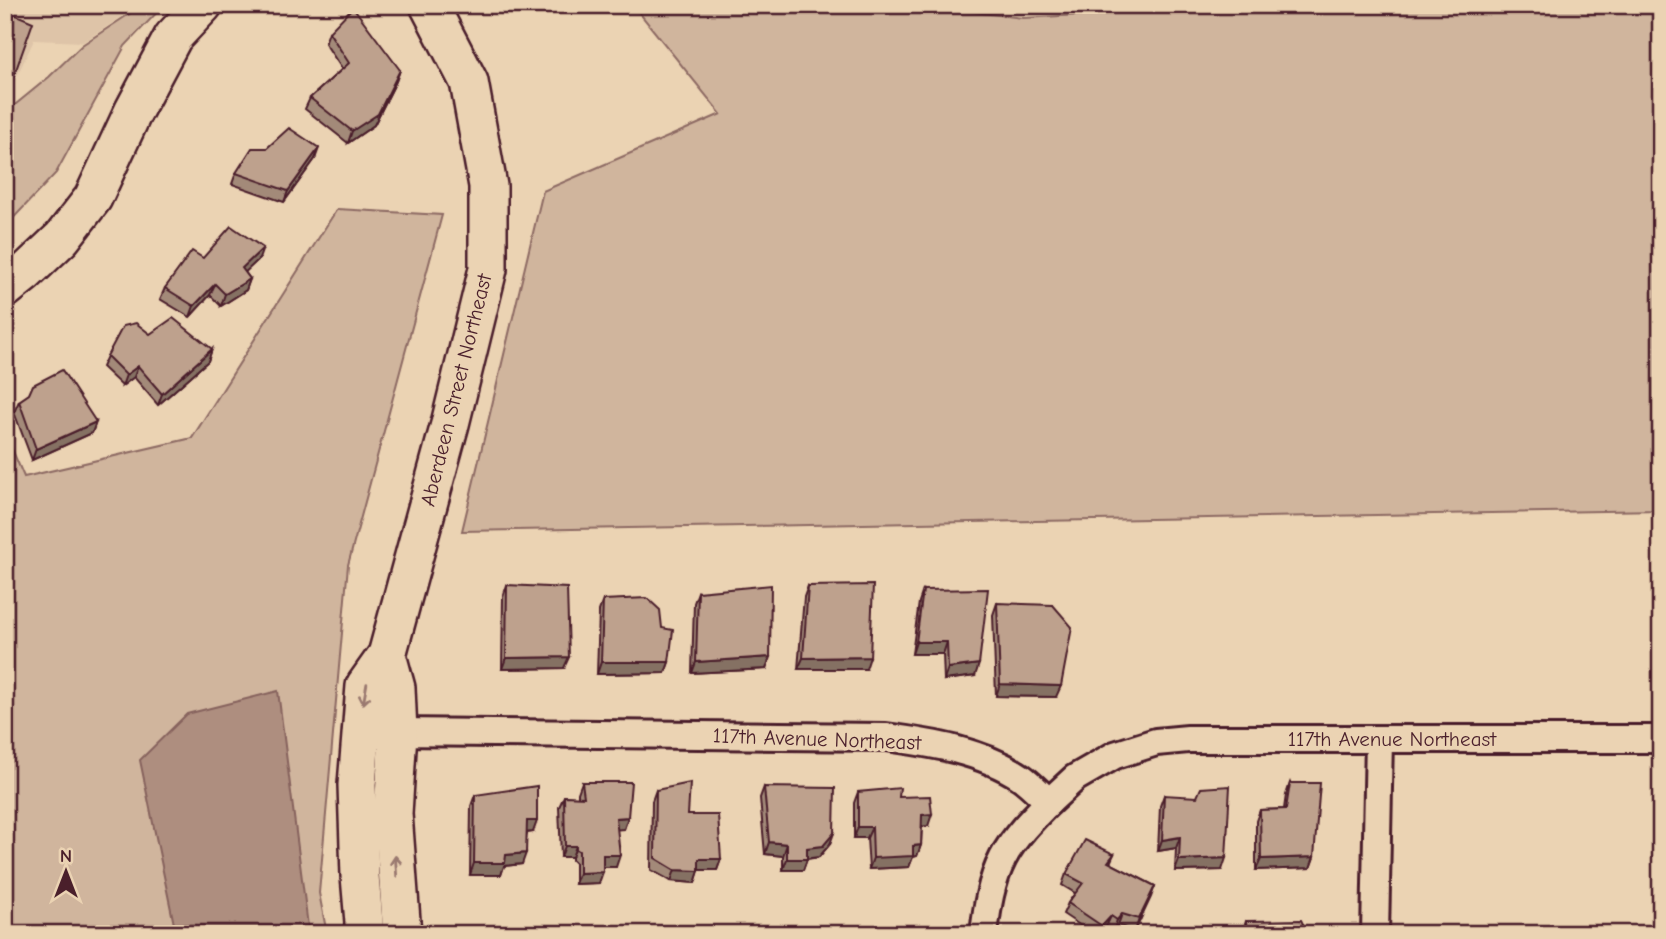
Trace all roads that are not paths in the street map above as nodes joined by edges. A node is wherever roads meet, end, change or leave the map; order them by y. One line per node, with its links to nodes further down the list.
1 (203, 5): 3 (street)
2 (429, 5): 4 (street, Aberdeen Street Northeast)
3 (5, 289)
4 (387, 655): 5 (street); 8 (street, Aberdeen Street Northeast, one-way to 8)
5 (398, 733): 8 (street, 117th Avenue Northeast); 9 (street, 117th Avenue Northeast); 11 (street, one-way to 5)
6 (1379, 738): 7 (street, 117th Avenue Northeast); 9 (street, 117th Avenue Northeast); 13 (street)
7 (1661, 738)
8 (361, 740): 10 (street, Aberdeen Street Northeast)
9 (1049, 802): 12 (street)
10 (365, 934)
11 (402, 934)
12 (984, 934)
13 (1375, 934)

